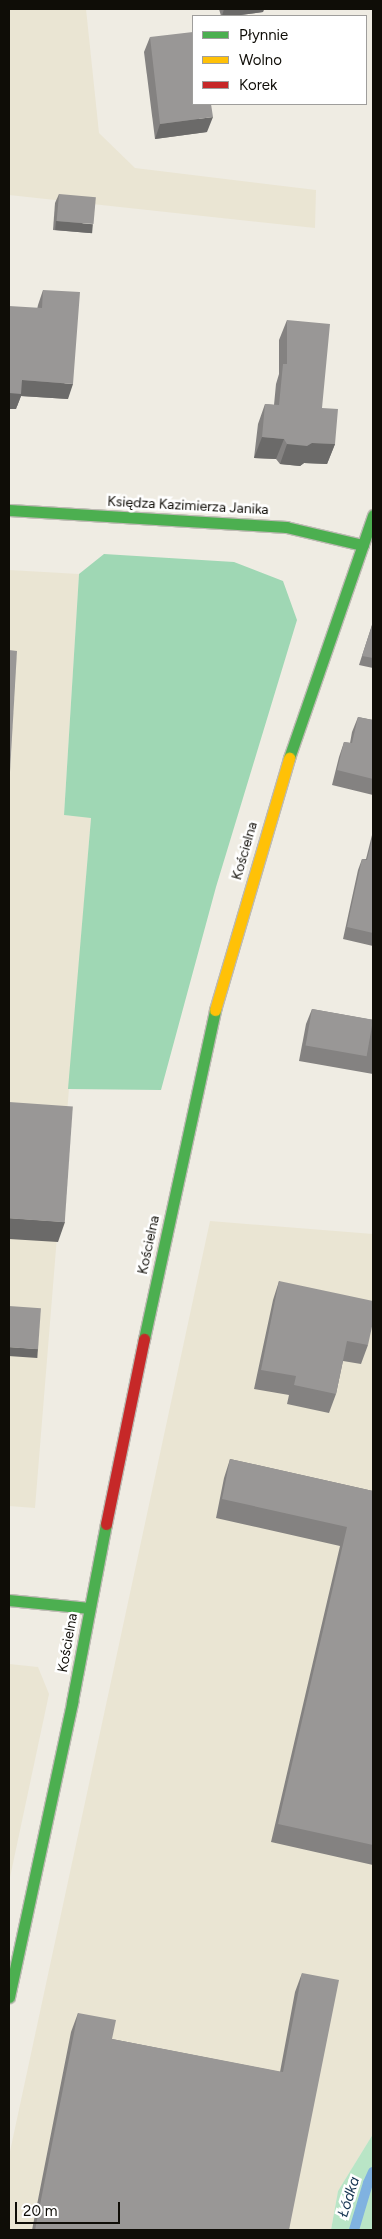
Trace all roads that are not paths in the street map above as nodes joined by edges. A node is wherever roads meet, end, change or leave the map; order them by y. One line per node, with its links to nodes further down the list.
1 (9, 510): 3 (street, Księdza Kazimierza Janika)
2 (373, 514): 3 (street, Kościelna)
3 (363, 545): 5 (street, Kościelna)
4 (9, 1600): 5 (street)
5 (89, 1608): 6 (street, Kościelna)
6 (9, 1997)

